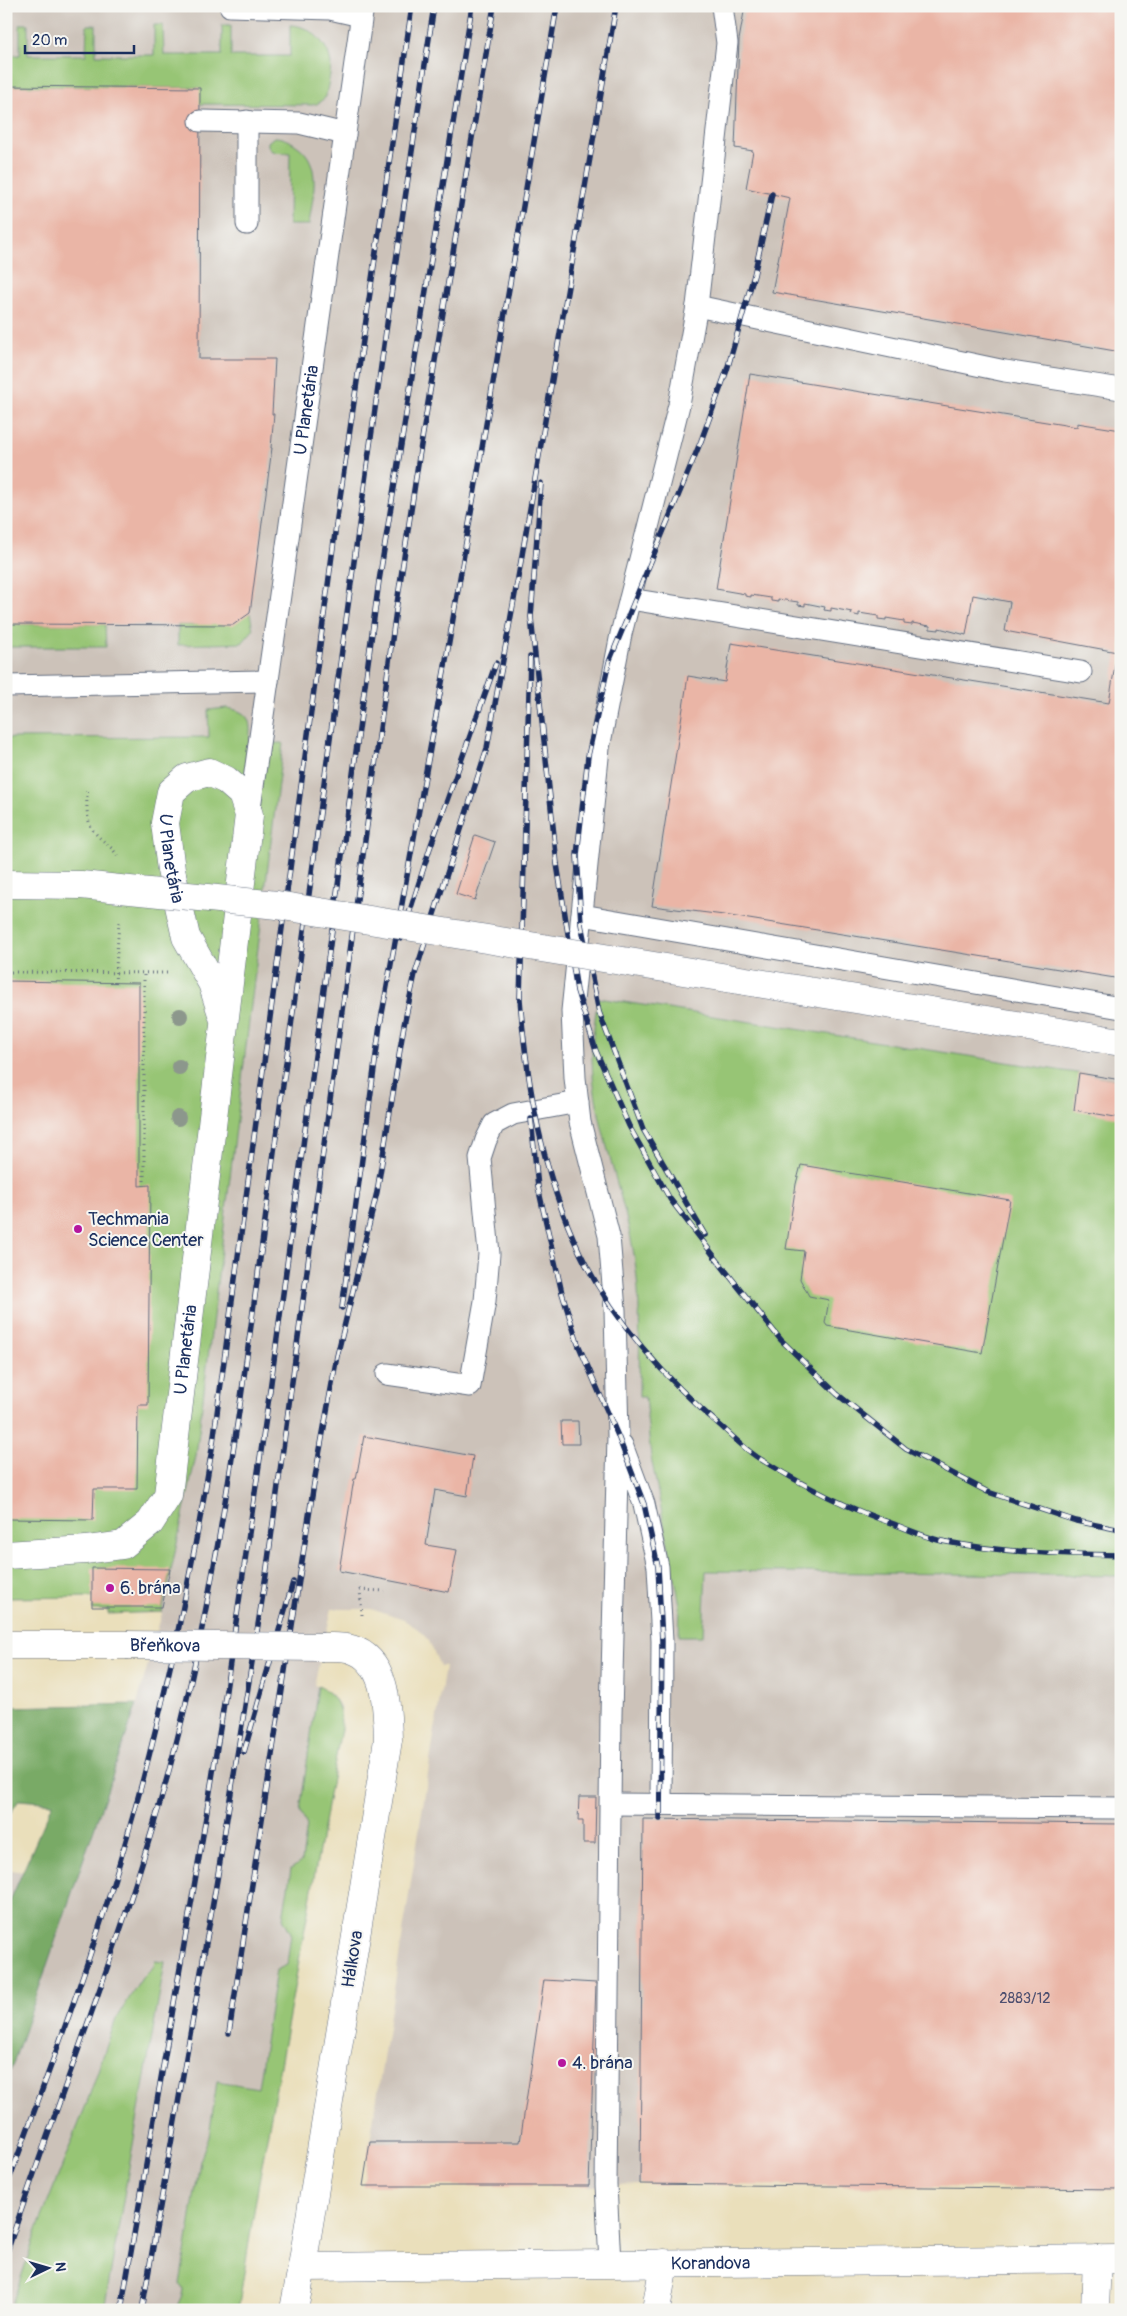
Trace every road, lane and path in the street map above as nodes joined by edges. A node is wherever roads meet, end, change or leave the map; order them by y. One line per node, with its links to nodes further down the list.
1 (230, 6): 3 (lane)
2 (722, 6): 8 (lane)
3 (362, 11): 6 (lane, U Planetária)
4 (200, 121): 5 (lane)
5 (247, 121): 6 (lane); 7 (lane)
6 (345, 134): 12 (lane, U Planetária)
7 (247, 224)
8 (697, 306): 9 (lane); 10 (lane)
9 (1121, 390)
10 (630, 599): 11 (lane); 16 (lane)
11 (1081, 672)
12 (268, 681): 13 (lane); 14 (lane, U Planetária)
13 (6, 686)
14 (249, 815): 19 (street, U Planetária); 21 (street, U Planetária)
15 (6, 884): 22 (street, bridge)
16 (582, 915): 20 (lane); 23 (lane)
17 (6, 972): 18 (path)
18 (144, 973): 19 (path); 24 (path)
19 (206, 973): 21 (street, U Planetária)
20 (1121, 1008)
21 (224, 1020): 27 (street, U Planetária)
22 (1121, 1042)
23 (578, 1102): 25 (lane); 26 (lane)
24 (144, 1186)
25 (386, 1374)
26 (618, 1436): 32 (lane); 33 (lane)
27 (6, 1555)
28 (385, 1591): 29 (path)
29 (362, 1615)
30 (6, 1645): 31 (street, Břeňkova, bridge)
31 (324, 1647): 38 (street, Hálkova)
32 (611, 1804): 33 (lane); 36 (lane)
33 (661, 1804): 34 (lane)
34 (1121, 1808)
35 (1109, 2259): 37 (street, Korandova); 41 (street)
36 (610, 2263): 37 (street, Korandova); 38 (street, Korandova)
37 (664, 2263): 40 (street)
38 (302, 2266): 39 (street, Hálkova)
39 (294, 2310)
40 (656, 2310)
41 (1095, 2310)

